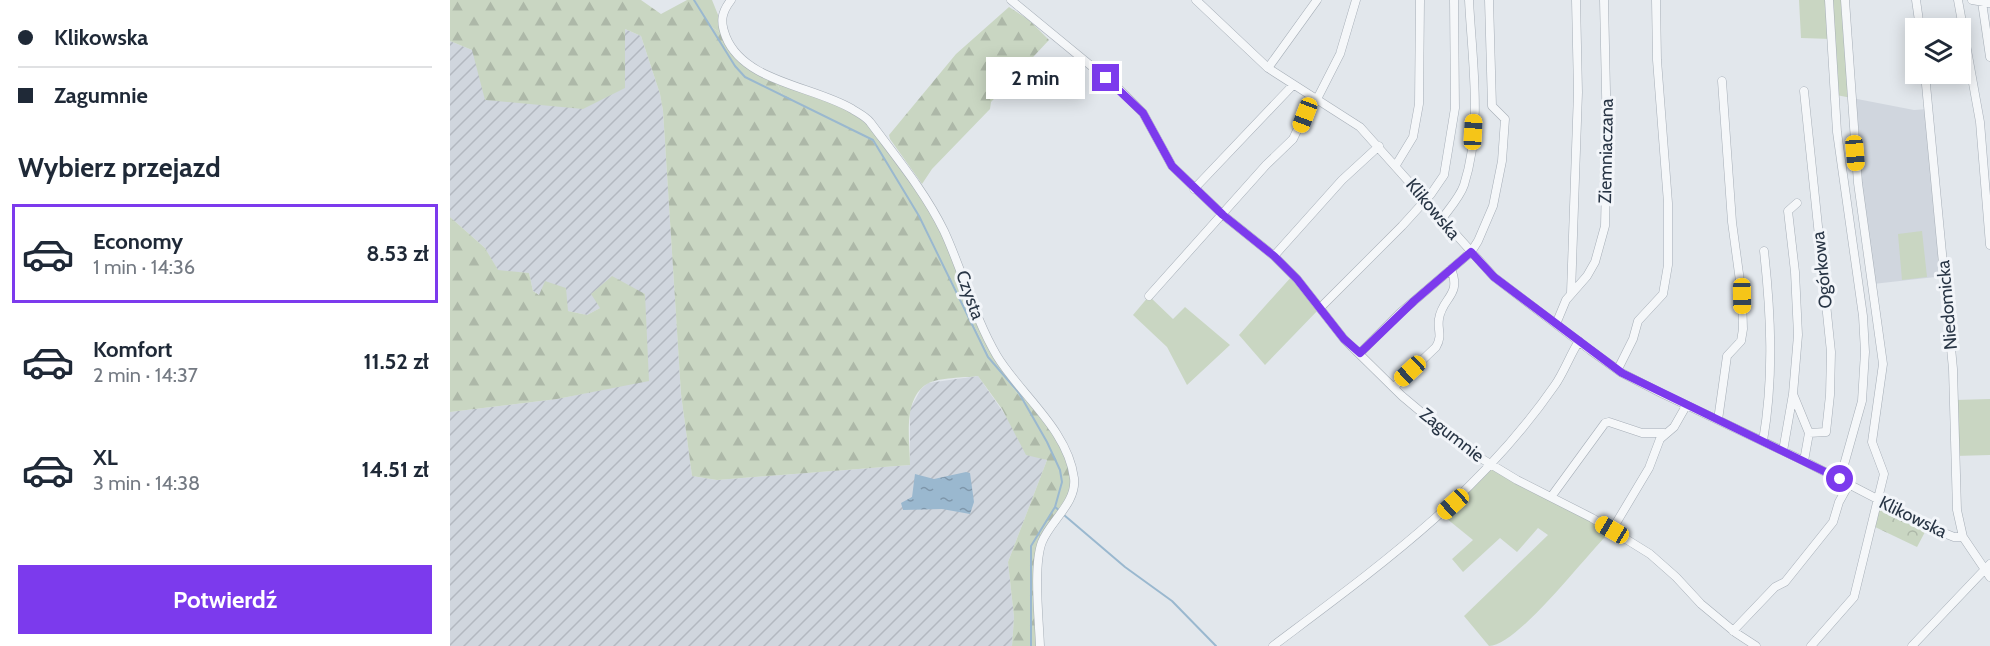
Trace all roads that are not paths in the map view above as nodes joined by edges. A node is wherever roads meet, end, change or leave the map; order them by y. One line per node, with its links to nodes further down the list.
1 (732, 0): 65 (street, Czysta)
2 (1011, 0): 29 (street, Zagumnie)
3 (1196, 0): 21 (street, Klikowska)
4 (1317, 0): 21 (street)
5 (1356, 0): 26 (street)
6 (1420, 0): 28 (street)
7 (1454, 0): 30 (street)
8 (1469, 0): 33 (street)
9 (1489, 0): 36 (street)
10 (1576, 0): 39 (street, Ziemniaczana)
11 (1604, 0): 39 (street, Ziemniaczana)
12 (1656, 0): 45 (street)
13 (1829, 0): 56 (street)
14 (1845, 0): 59 (street)
15 (1916, 0): 19 (street)
16 (1958, 0): 34 (street)
17 (1972, 0): 18 (street)
18 (1986, 2): 20 (street)
19 (1919, 18)
20 (1990, 57)
21 (1268, 68): 24 (street, Klikowska)
22 (1722, 81): 49 (street)
23 (1926, 84): 61 (street, Niedomicka)
24 (1293, 85): 26 (street, Klikowska); 29 (street)
25 (1804, 91): 51 (street, Ogórkowa)
26 (1314, 100): 27 (street, Klikowska); 32 (street)
27 (1379, 146): 28 (street, Klikowska); 37 (street)
28 (1396, 165): 30 (street, Klikowska)
29 (1194, 189): 32 (street, Zagumnie)
30 (1425, 199): 33 (street, Klikowska); 41 (street)
31 (1797, 203): 47 (street)
32 (1223, 215): 37 (street, Zagumnie); 40 (street)
33 (1441, 219): 36 (street, Klikowska)
34 (1990, 245)
35 (1764, 251): 52 (street)
36 (1471, 252): 38 (street); 42 (street, Klikowska)
37 (1274, 256): 41 (street, Zagumnie)
38 (1451, 269): 44 (street); 46 (street)
39 (1571, 293): 42 (street, Ziemniaczana)
40 (1149, 296)
41 (1320, 308): 44 (street, Zagumnie)
42 (1556, 324): 43 (street, Klikowska)
43 (1578, 341): 45 (street, Klikowska); 55 (street)
44 (1360, 353): 46 (street, Zagumnie)
45 (1618, 369): 48 (street, Klikowska)
46 (1394, 387): 55 (street, Zagumnie)
47 (1793, 394): 51 (street); 53 (street)
48 (1686, 406): 49 (street, Klikowska); 50 (street)
49 (1718, 420): 52 (street, Klikowska)
50 (1664, 433): 58 (street); 60 (street)
51 (1809, 433): 54 (street)
52 (1763, 441): 53 (street, Klikowska)
53 (1783, 451): 54 (street, Klikowska)
54 (1804, 461): 56 (street, Klikowska)
55 (1491, 465): 58 (street, Zagumnie); 66 (street)
56 (1840, 479): 57 (street, Klikowska)
57 (1849, 484): 59 (street, Klikowska); 64 (street)
58 (1551, 497): 60 (street, Zagumnie)
59 (1878, 500): 61 (street, Klikowska); 68 (street)
60 (1612, 530): 64 (street, Zagumnie)
61 (1964, 537): 62 (street, Klikowska)
62 (1987, 567): 63 (street, Klikowska); 69 (street)
63 (1990, 577)
64 (1733, 631): 67 (street, Zagumnie)
65 (1040, 646)
66 (1273, 646)
67 (1756, 646)
68 (1811, 646)
69 (1912, 646)

